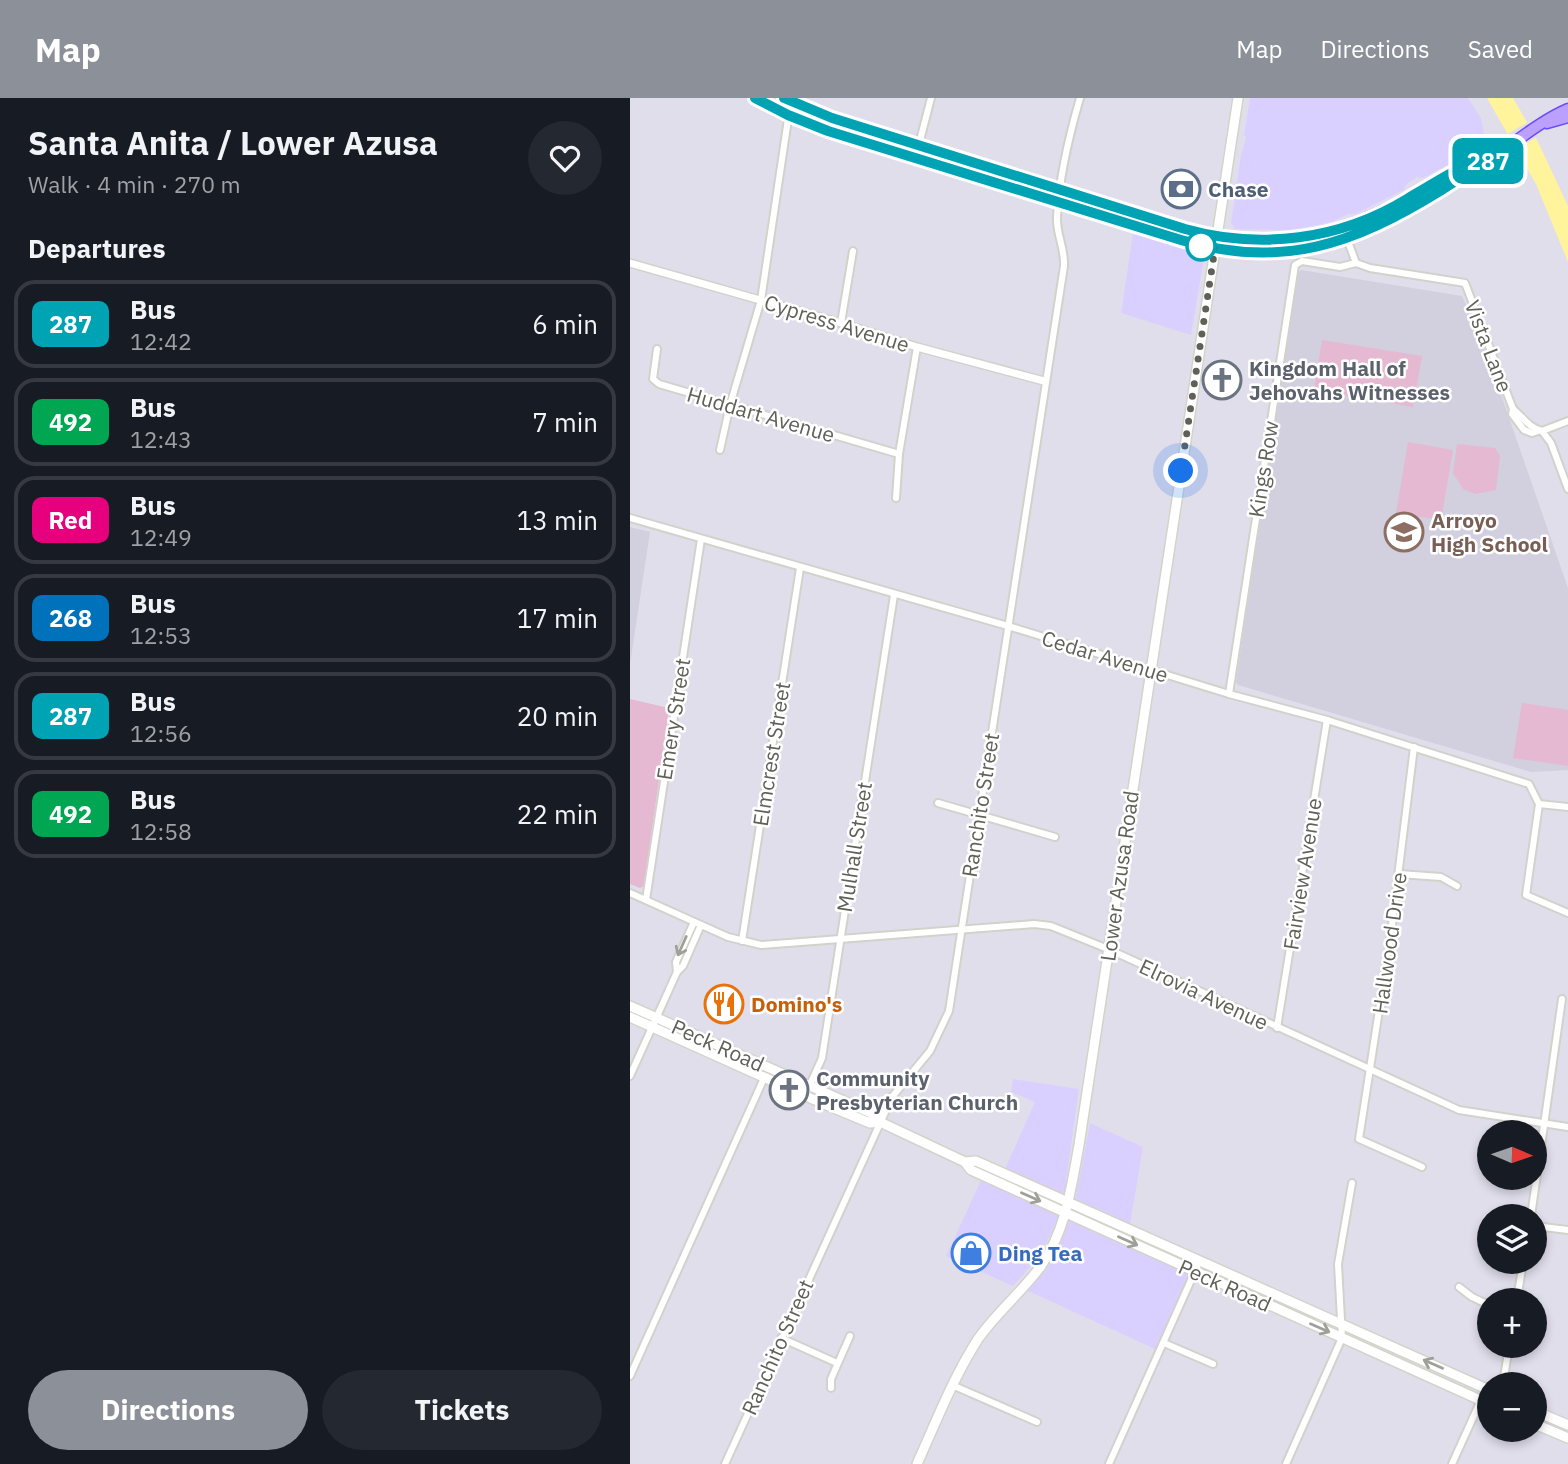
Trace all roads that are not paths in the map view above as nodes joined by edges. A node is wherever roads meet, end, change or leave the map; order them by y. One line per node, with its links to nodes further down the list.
1 (755, 98): 7 (main road)
2 (931, 98): 11 (street)
3 (1080, 98): 13 (street, Ranchito Street)
4 (1238, 98): 17 (main road, Lower Azusa Road)
5 (789, 99): 7 (street); 11 (main road)
6 (1568, 109): 9 (main road)
7 (788, 115): 11 (main road); 22 (street)
8 (1566, 121): 9 (main road)
9 (1543, 124): 10 (main road)
10 (1502, 149): 12 (main road); 14 (main road)
11 (917, 151): 13 (main road)
12 (1417, 193): 14 (main road); 15 (main road)
13 (1060, 195): 17 (main road); 26 (street, Ranchito Street)
14 (1396, 217): 16 (main road)
15 (1343, 228): 16 (street); 17 (main road)
16 (1346, 239): 17 (main road); 20 (street)
17 (1216, 242): 40 (main road, Lower Azusa Road)
18 (852, 251): 23 (street)
19 (630, 263): 22 (street, Cypress Avenue)
20 (1356, 263): 21 (street, Kings Row); 41 (street, Kings Row)
21 (1465, 283): 29 (street, Vista Lane)
22 (761, 300): 23 (street, Cypress Avenue); 27 (street)
23 (841, 323): 24 (street, Cypress Avenue)
24 (916, 347): 26 (street, Cypress Avenue); 31 (street)
25 (657, 348): 27 (street, Huddart Avenue)
26 (1044, 381): 39 (street, Ranchito Street)
27 (730, 405): 30 (street); 31 (street, Huddart Avenue)
28 (1568, 421): 29 (street)
29 (1540, 431): 32 (street, Vista Lane)
30 (720, 450)
31 (899, 454): 34 (street)
32 (1566, 479): 33 (street, Vista Lane)
33 (1568, 489)
34 (896, 498)
35 (630, 518): 36 (street, Cedar Avenue)
36 (701, 539): 37 (street, Cedar Avenue); 52 (street, Emery Street)
37 (800, 568): 38 (street, Cedar Avenue); 57 (street, Elmcrest Street)
38 (894, 595): 39 (street, Cedar Avenue); 56 (street, Mulhall Street)
39 (1008, 626): 40 (street, Cedar Avenue); 47 (street, Ranchito Street)
40 (1150, 670): 41 (street, Cedar Avenue); 58 (main road, Lower Azusa Road)
41 (1229, 694): 42 (street, Cedar Avenue)
42 (1327, 720): 43 (street, Cedar Avenue); 63 (street, Fairview Avenue)
43 (1414, 747): 45 (street, Cedar Avenue); 49 (street, Hallwood Drive)
44 (938, 803): 47 (street)
45 (1539, 804): 46 (street); 53 (street)
46 (1568, 807)
47 (978, 815): 48 (street); 55 (street, Ranchito Street)
48 (1055, 837)
49 (1399, 874): 50 (street); 64 (street, Hallwood Drive)
50 (1457, 886)
51 (630, 893): 52 (street, Elrovia Avenue)
52 (646, 900): 54 (street, Elrovia Avenue)
53 (1568, 913)
54 (697, 924): 57 (street, Elrovia Avenue); 62 (street)
55 (962, 928): 56 (street, Elrovia Avenue); 58 (street, Elrovia Avenue); 70 (street, Ranchito Street)
56 (839, 937): 57 (street, Elrovia Avenue); 67 (street, Mulhall Street)
57 (742, 941)
58 (1108, 948): 63 (street, Elrovia Avenue); 76 (main road, Lower Azusa Road)
59 (1562, 999): 69 (street)
60 (630, 1006): 62 (main road, Peck Road)
61 (630, 1017): 62 (main road, Peck Road)
62 (654, 1022): 65 (main road, Peck Road); 66 (street)
63 (1277, 1028): 64 (street, Elrovia Avenue)
64 (1371, 1069): 68 (street, Elrovia Avenue); 74 (street, Hallwood Drive)
65 (767, 1073): 67 (main road, Peck Road); 91 (street)
66 (630, 1076)
67 (807, 1091): 70 (main road, Peck Road)
68 (1519, 1120)
69 (1544, 1120)
70 (880, 1122): 73 (main road, Peck Road); 86 (street, Ranchito Street)
71 (1547, 1124): 72 (street, Elrovia Avenue)
72 (1568, 1127)
73 (965, 1162): 76 (main road, Peck Road); 77 (main road, Peck Road, one-way to 77)
74 (1422, 1167)
75 (1352, 1183): 84 (street)
76 (1069, 1201): 77 (main road, Lower Azusa Road); 80 (main road, Peck Road)
77 (1067, 1213): 81 (main road, Peck Road, one-way to 81); 92 (main road, Lower Azusa Road)
78 (1547, 1227): 79 (street)
79 (1568, 1230)
80 (1200, 1261): 81 (street); 84 (main road, Peck Road)
81 (1195, 1272): 87 (main road, Peck Road, one-way to 87); 88 (street)
82 (1459, 1287): 83 (street)
83 (1477, 1299)
84 (1341, 1324): 87 (street); 93 (main road, Peck Road, one-way to 84)
85 (850, 1336): 89 (street)
86 (782, 1338): 89 (street); 102 (street, Ranchito Street)
87 (1342, 1338): 95 (main road, Peck Road); 105 (street)
88 (1164, 1343): 90 (street); 104 (street)
89 (837, 1363): 94 (street)
90 (1213, 1364)
91 (630, 1376)
92 (953, 1385): 98 (street); 103 (main road, Lower Azusa Road)
93 (1477, 1385)
94 (831, 1388)
95 (1477, 1398)
96 (1547, 1416): 99 (main road)
97 (1477, 1417): 106 (street)
98 (1037, 1422)
99 (1568, 1425)
100 (1547, 1429): 101 (main road)
101 (1568, 1438)
102 (724, 1464)
103 (917, 1464)
104 (1109, 1464)
105 (1286, 1464)
106 (1452, 1464)

